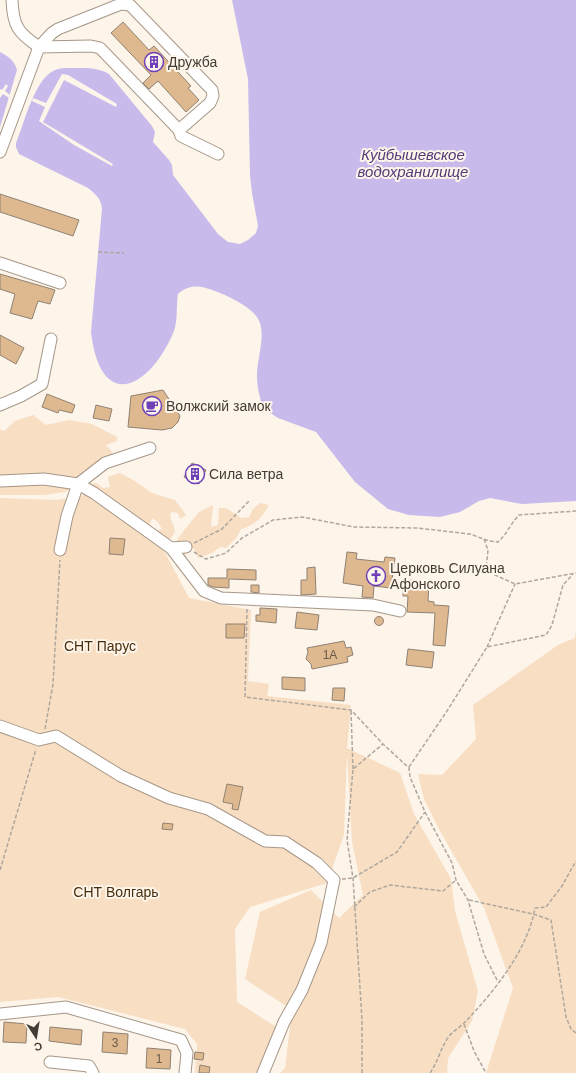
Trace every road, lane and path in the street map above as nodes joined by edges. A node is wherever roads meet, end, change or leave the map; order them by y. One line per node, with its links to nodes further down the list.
1 (12, 0): 2 (street)
2 (40, 47): 3 (street); 3 (street); 4 (street)
3 (179, 130): 5 (street)
4 (0, 152)
5 (218, 154)
6 (98, 252): 7 (path)
7 (124, 253)
8 (0, 263): 9 (street)
9 (60, 283)
10 (51, 339): 11 (street)
11 (0, 405)
12 (150, 448): 14 (street)
13 (0, 482): 14 (street)
14 (78, 484): 19 (street); 20 (street)
15 (249, 501): 18 (path)
16 (576, 511): 17 (path)
17 (484, 539): 18 (path); 22 (path)
18 (186, 547): 19 (street)
19 (171, 548): 23 (street)
20 (60, 550): 28 (path)
21 (575, 573): 22 (path); 25 (path)
22 (515, 584): 25 (path)
23 (247, 598): 24 (street); 26 (path)
24 (400, 611)
25 (487, 647): 30 (path)
26 (350, 710): 29 (path); 31 (path)
27 (0, 726): 28 (street)
28 (39, 740): 34 (path); 36 (street)
29 (382, 744): 30 (path); 31 (path)
30 (409, 768): 32 (path)
31 (353, 769): 35 (path)
32 (424, 812): 35 (path); 37 (path)
33 (576, 861): 40 (path)
34 (0, 870)
35 (352, 878): 36 (path); 39 (path)
36 (334, 880): 48 (street)
37 (456, 880): 38 (path); 39 (path)
38 (468, 900): 40 (path); 41 (path)
39 (354, 907): 49 (path)
40 (533, 914): 41 (path); 44 (path)
41 (498, 982): 43 (path)
42 (0, 1014): 47 (street)
43 (464, 1024): 50 (path); 51 (path)
44 (576, 1033)
45 (50, 1062): 46 (street)
46 (93, 1073)
47 (185, 1073)
48 (263, 1073)
49 (362, 1073)
50 (430, 1073)
51 (486, 1073)

